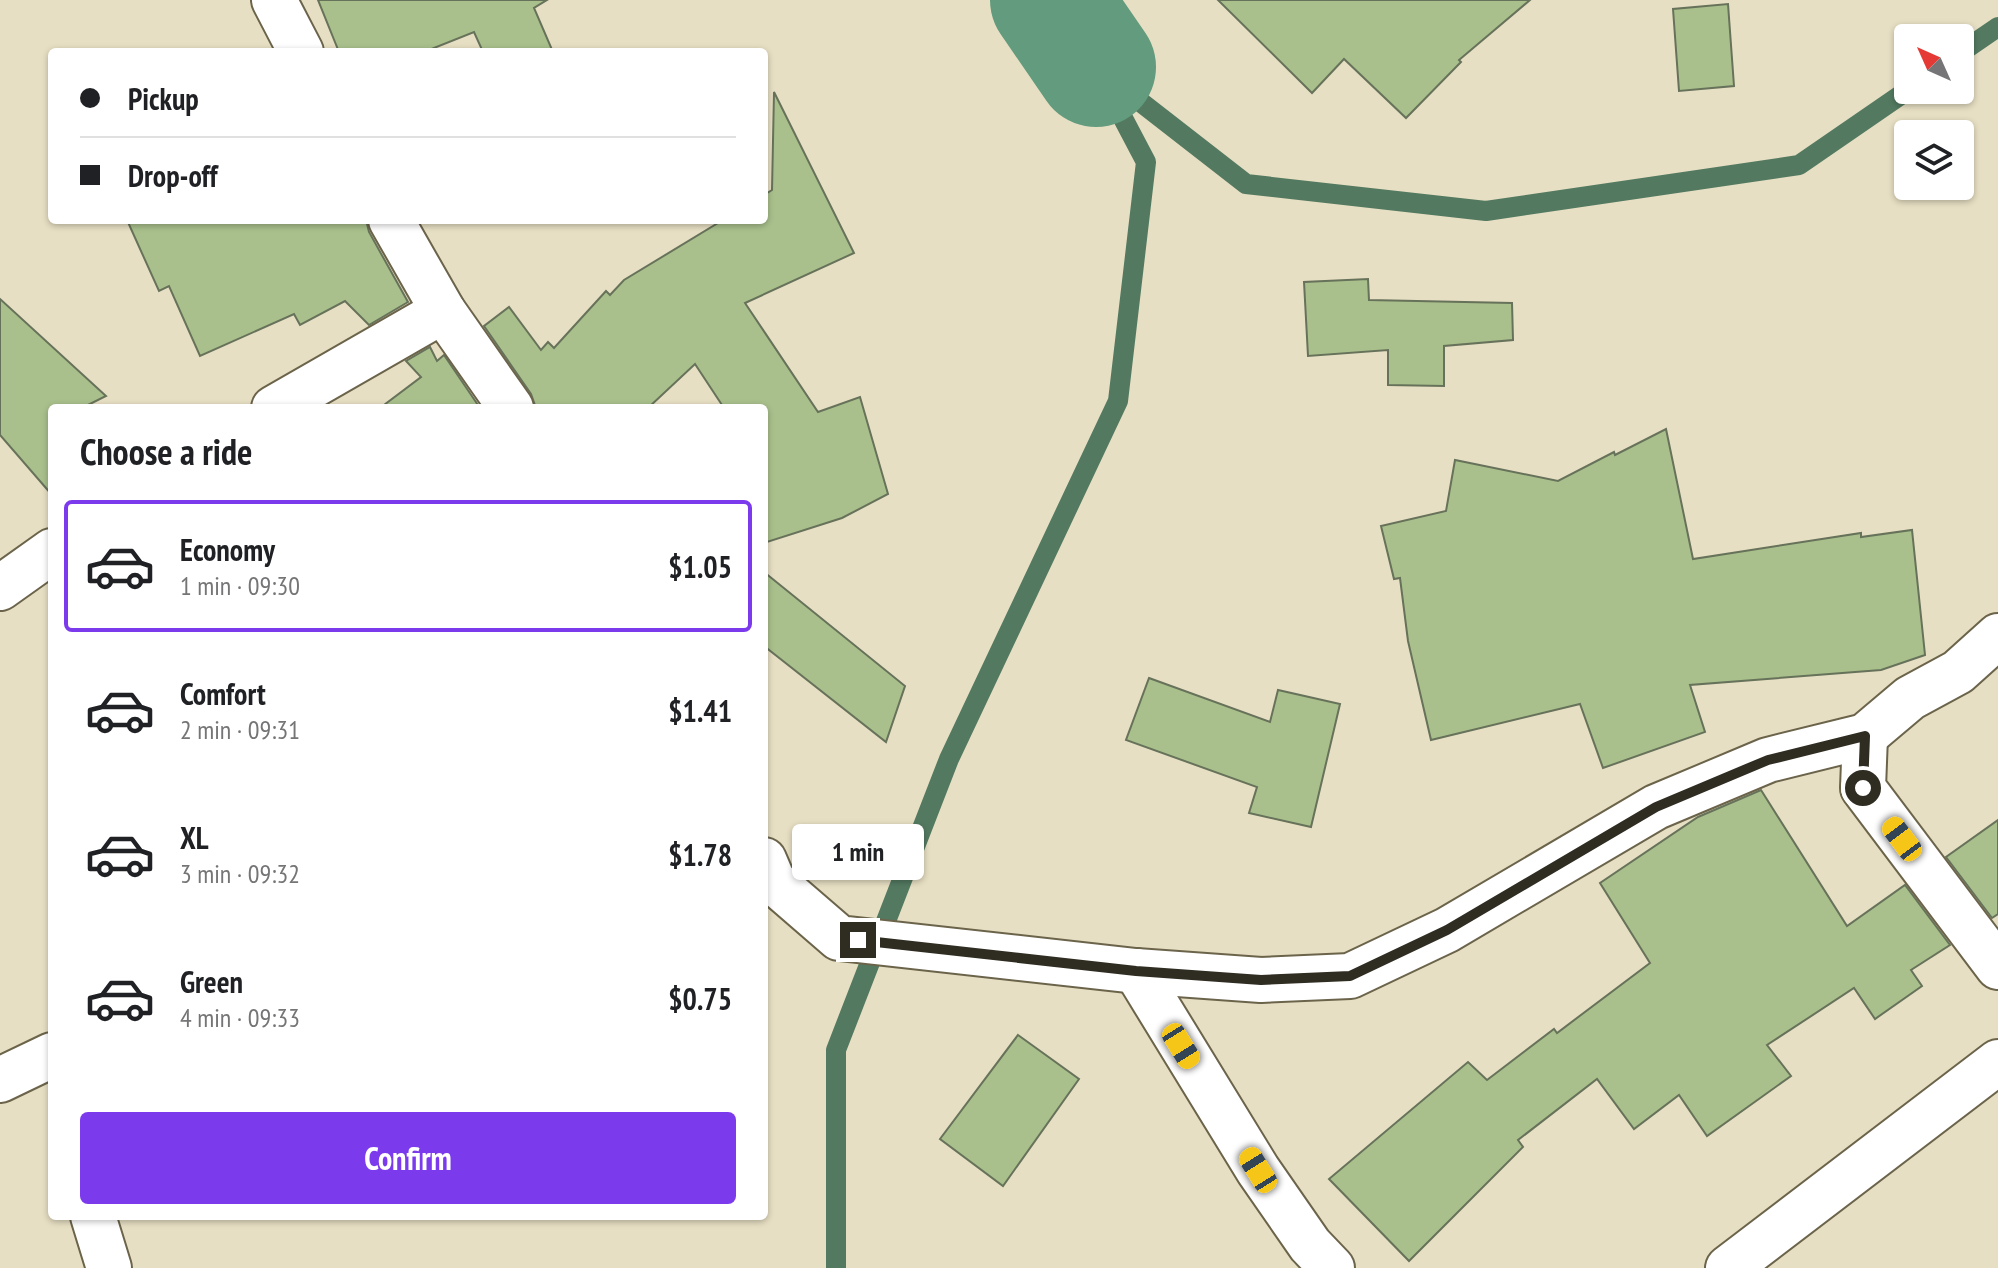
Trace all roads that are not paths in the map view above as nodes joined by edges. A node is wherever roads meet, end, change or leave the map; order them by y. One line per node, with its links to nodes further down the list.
1 (274, 0): 2 (street)
2 (299, 48)
3 (393, 224): 4 (street)
4 (443, 311): 5 (street); 6 (street)
5 (281, 404)
6 (508, 404)
7 (48, 554): 8 (street)
8 (0, 588)
9 (1998, 636): 10 (street)
10 (1865, 736): 12 (street); 13 (street)
11 (768, 876): 13 (street)
12 (1998, 967)
13 (1136, 971): 19 (street)
14 (1998, 1062): 20 (street)
15 (48, 1065): 16 (street)
16 (0, 1080)
17 (94, 1220): 18 (street)
18 (109, 1268)
19 (1332, 1268)
20 (1728, 1268)

